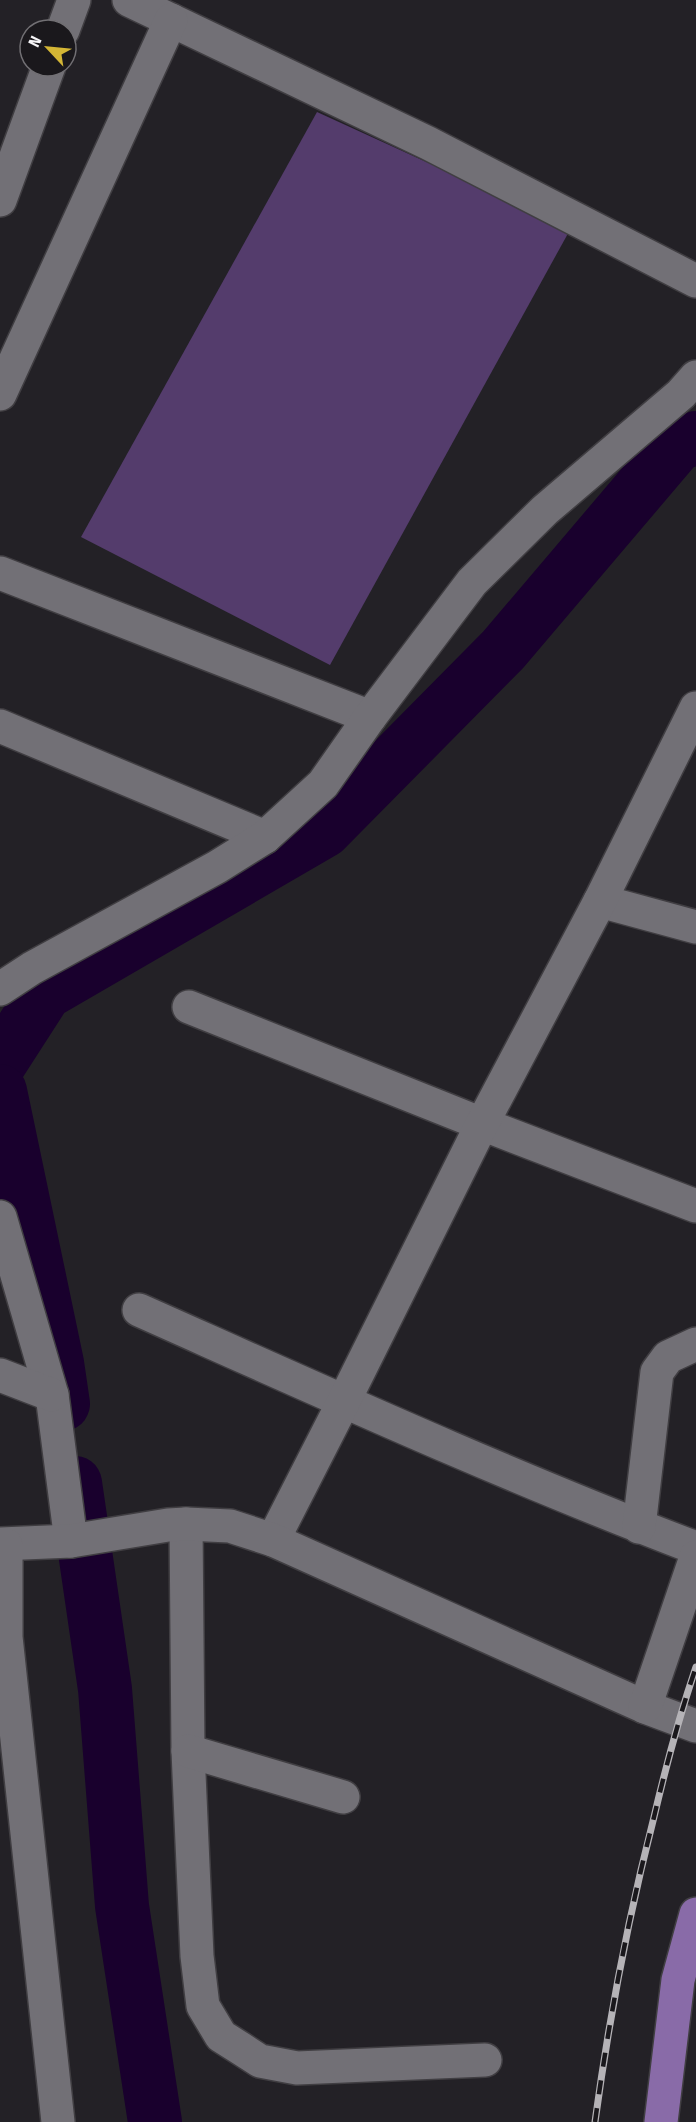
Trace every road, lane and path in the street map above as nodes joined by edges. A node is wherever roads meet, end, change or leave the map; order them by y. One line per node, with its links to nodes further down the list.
1 (74, 0): 3 (street)
2 (129, 0): 4 (street)
3 (67, 18)
4 (171, 20): 7 (street); 9 (street)
5 (45, 78): 6 (street)
6 (0, 200)
7 (696, 281)
8 (696, 377): 12 (street)
9 (0, 394)
10 (0, 573): 12 (street)
11 (696, 708): 15 (street)
12 (370, 717): 14 (street)
13 (0, 726): 14 (street)
14 (265, 837): 17 (street)
15 (600, 901): 16 (street); 19 (street)
16 (696, 927)
17 (0, 989)
18 (189, 1007): 19 (street)
19 (482, 1124): 20 (street); 26 (street)
20 (696, 1206)
21 (0, 1217): 25 (street)
22 (139, 1310): 26 (street)
23 (696, 1344): 28 (street)
24 (0, 1375): 25 (street)
25 (52, 1395): 30 (street)
26 (344, 1401): 28 (street); 29 (street)
27 (177, 1525): 29 (street); 30 (street); 36 (street)
28 (639, 1527): 32 (street)
29 (273, 1540): 34 (street)
30 (74, 1541): 31 (street)
31 (3, 1545): 40 (street)
32 (696, 1548)
33 (696, 1557): 34 (street)
34 (645, 1707): 35 (street)
35 (696, 1726)
36 (188, 1751): 37 (street); 39 (street)
37 (343, 1797)
38 (696, 1914): 41 (main road)
39 (485, 2060)
40 (58, 2122)
41 (661, 2122)

